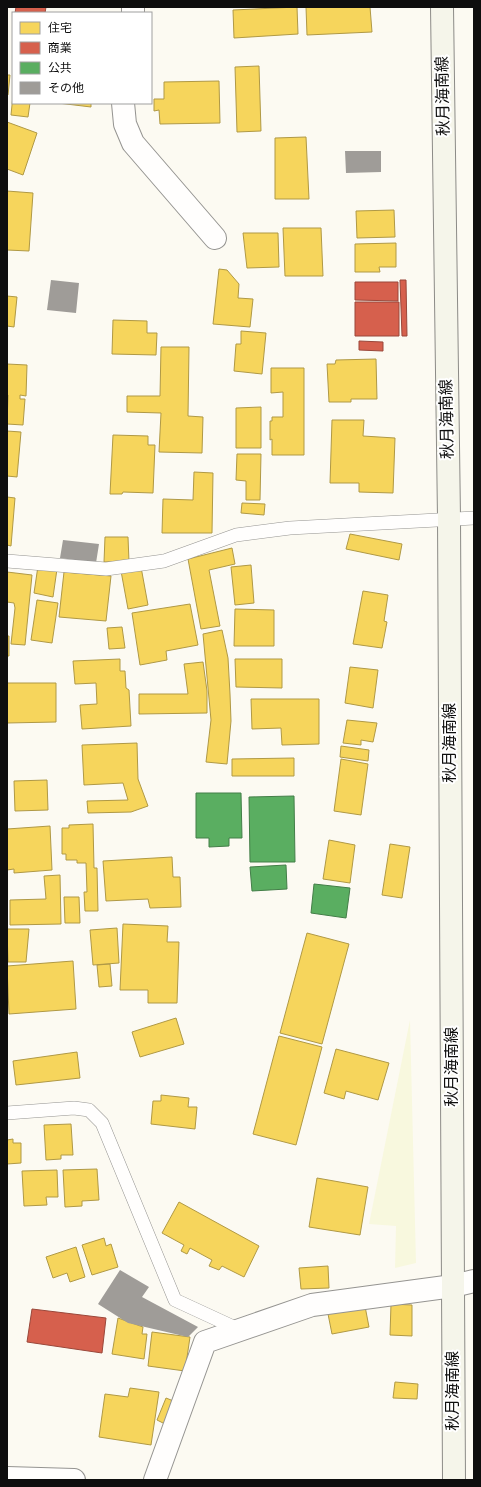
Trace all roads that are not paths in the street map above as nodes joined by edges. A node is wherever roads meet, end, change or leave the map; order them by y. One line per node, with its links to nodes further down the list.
1 (442, 7): 4 (main road, 秋月海南線)
2 (123, 104): 3 (street)
3 (215, 238)
4 (449, 518): 5 (lane); 6 (lane); 9 (main road, 秋月海南線)
5 (474, 518)
6 (7, 561)
7 (7, 1113): 10 (lane)
8 (474, 1281): 9 (street)
9 (453, 1286): 10 (street); 14 (main road, 秋月海南線)
10 (240, 1330): 13 (street)
11 (7, 1478): 12 (street)
12 (74, 1480)
13 (155, 1480)
14 (454, 1480)

